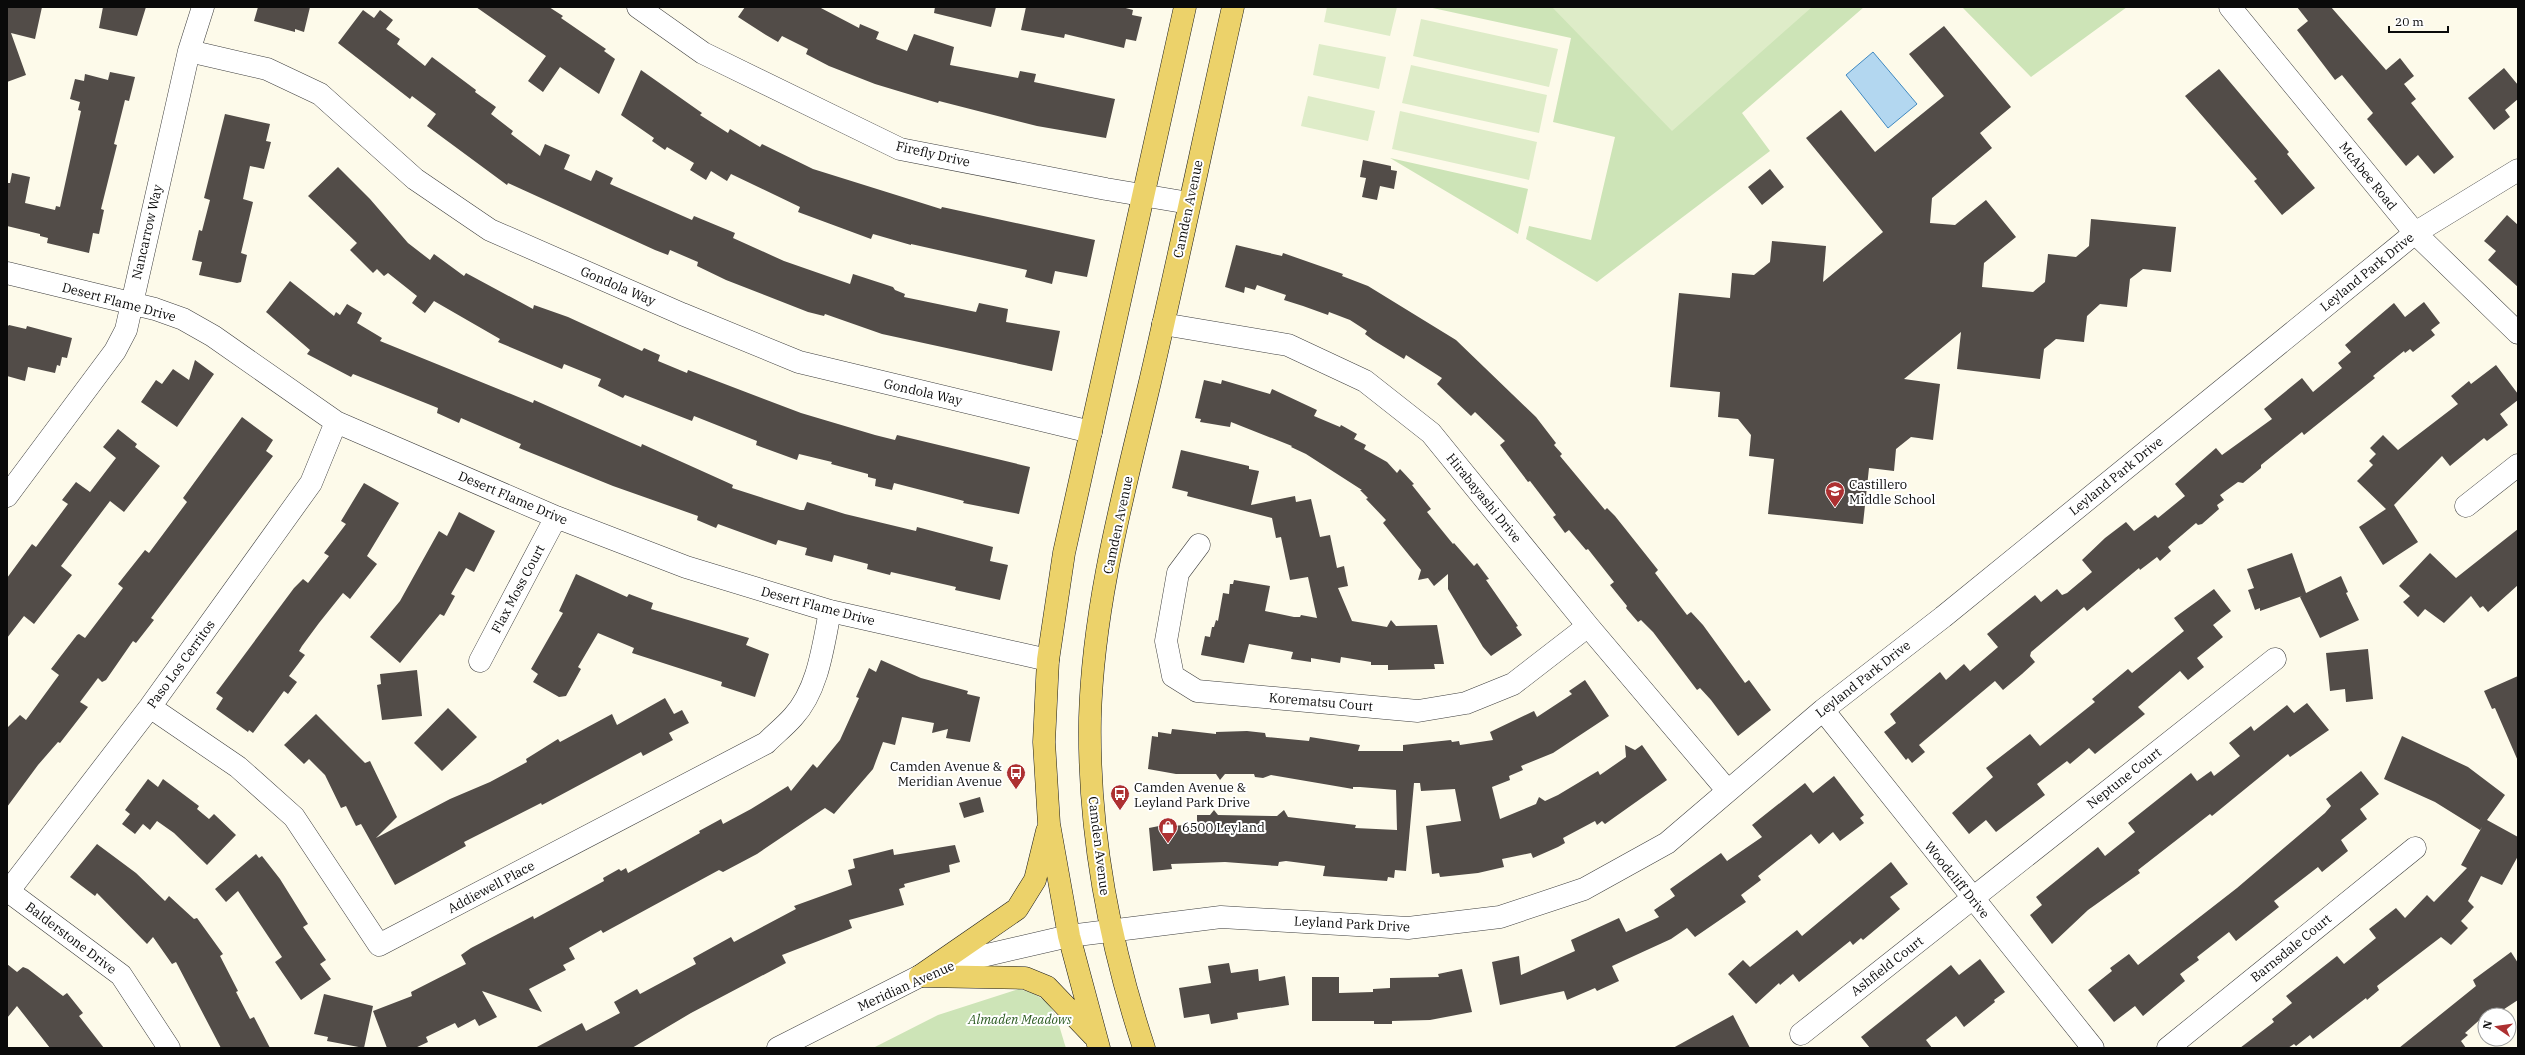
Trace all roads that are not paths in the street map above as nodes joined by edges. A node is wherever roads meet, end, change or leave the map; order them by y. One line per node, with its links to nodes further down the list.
1 (203, 7): 6 (street, Nancarrow Way)
2 (638, 7): 8 (street, Firefly Drive)
3 (1185, 7): 8 (main road)
4 (1234, 7): 9 (main road, Camden Avenue)
5 (2230, 7): 10 (street, McAbee Road)
6 (190, 51): 12 (street, Nancarrow Way); 16 (street, Gondola Way)
7 (2518, 170): 10 (street, Leyland Park Drive)
8 (1144, 195): 9 (street, Firefly Drive); 16 (main road)
9 (1189, 203): 13 (main road, Camden Avenue)
10 (2415, 233): 14 (street, McAbee Road); 28 (street, Leyland Park Drive)
11 (7, 273): 12 (street, Desert Flame Drive)
12 (131, 304): 15 (street, Desert Flame Drive); 18 (street, Nancarrow Way)
13 (1163, 324): 23 (street, Hirabayashi Drive); 34 (main road, Camden Avenue)
14 (2518, 333)
15 (336, 422): 20 (street, Desert Flame Drive); 27 (street, Paso Los Cerritos)
16 (1091, 432): 25 (main road)
17 (2518, 465): 19 (street)
18 (7, 496)
19 (2466, 506)
20 (556, 517): 22 (street, Desert Flame Drive); 26 (street, Flax Moss Court)
21 (1199, 545): 23 (street, Korematsu Court)
22 (830, 611): 25 (street, Desert Flame Drive); 27 (street, Addiewell Place)
23 (1588, 626): 29 (street, Hirabayashi Drive)
24 (2276, 659): 33 (street, Neptune Court)
25 (1048, 660): 30 (main road)
26 (480, 661)
27 (150, 707): 32 (street, Paso Los Cerritos)
28 (1823, 710): 29 (street, Leyland Park Drive); 33 (street, Woodcliff Drive)
29 (1727, 790): 34 (street, Leyland Park Drive)
30 (1049, 824): 35 (main road); 36 (main road)
31 (2415, 848): 43 (street, Barnsdale Court)
32 (8, 892): 39 (street, Balderstone Drive)
33 (1972, 898): 37 (street, Ashfield Court); 42 (street, Woodcliff Drive)
34 (1111, 930): 35 (street, Meridian Avenue); 41 (main road, Camden Avenue)
35 (1069, 936): 36 (street, Meridian Avenue); 38 (main road)
36 (920, 976): 38 (main road); 40 (street, Meridian Avenue)
37 (1801, 1034)
38 (1097, 1042)
39 (170, 1048)
40 (778, 1048)
41 (1144, 1048)
42 (2093, 1048)
43 (2168, 1048)

